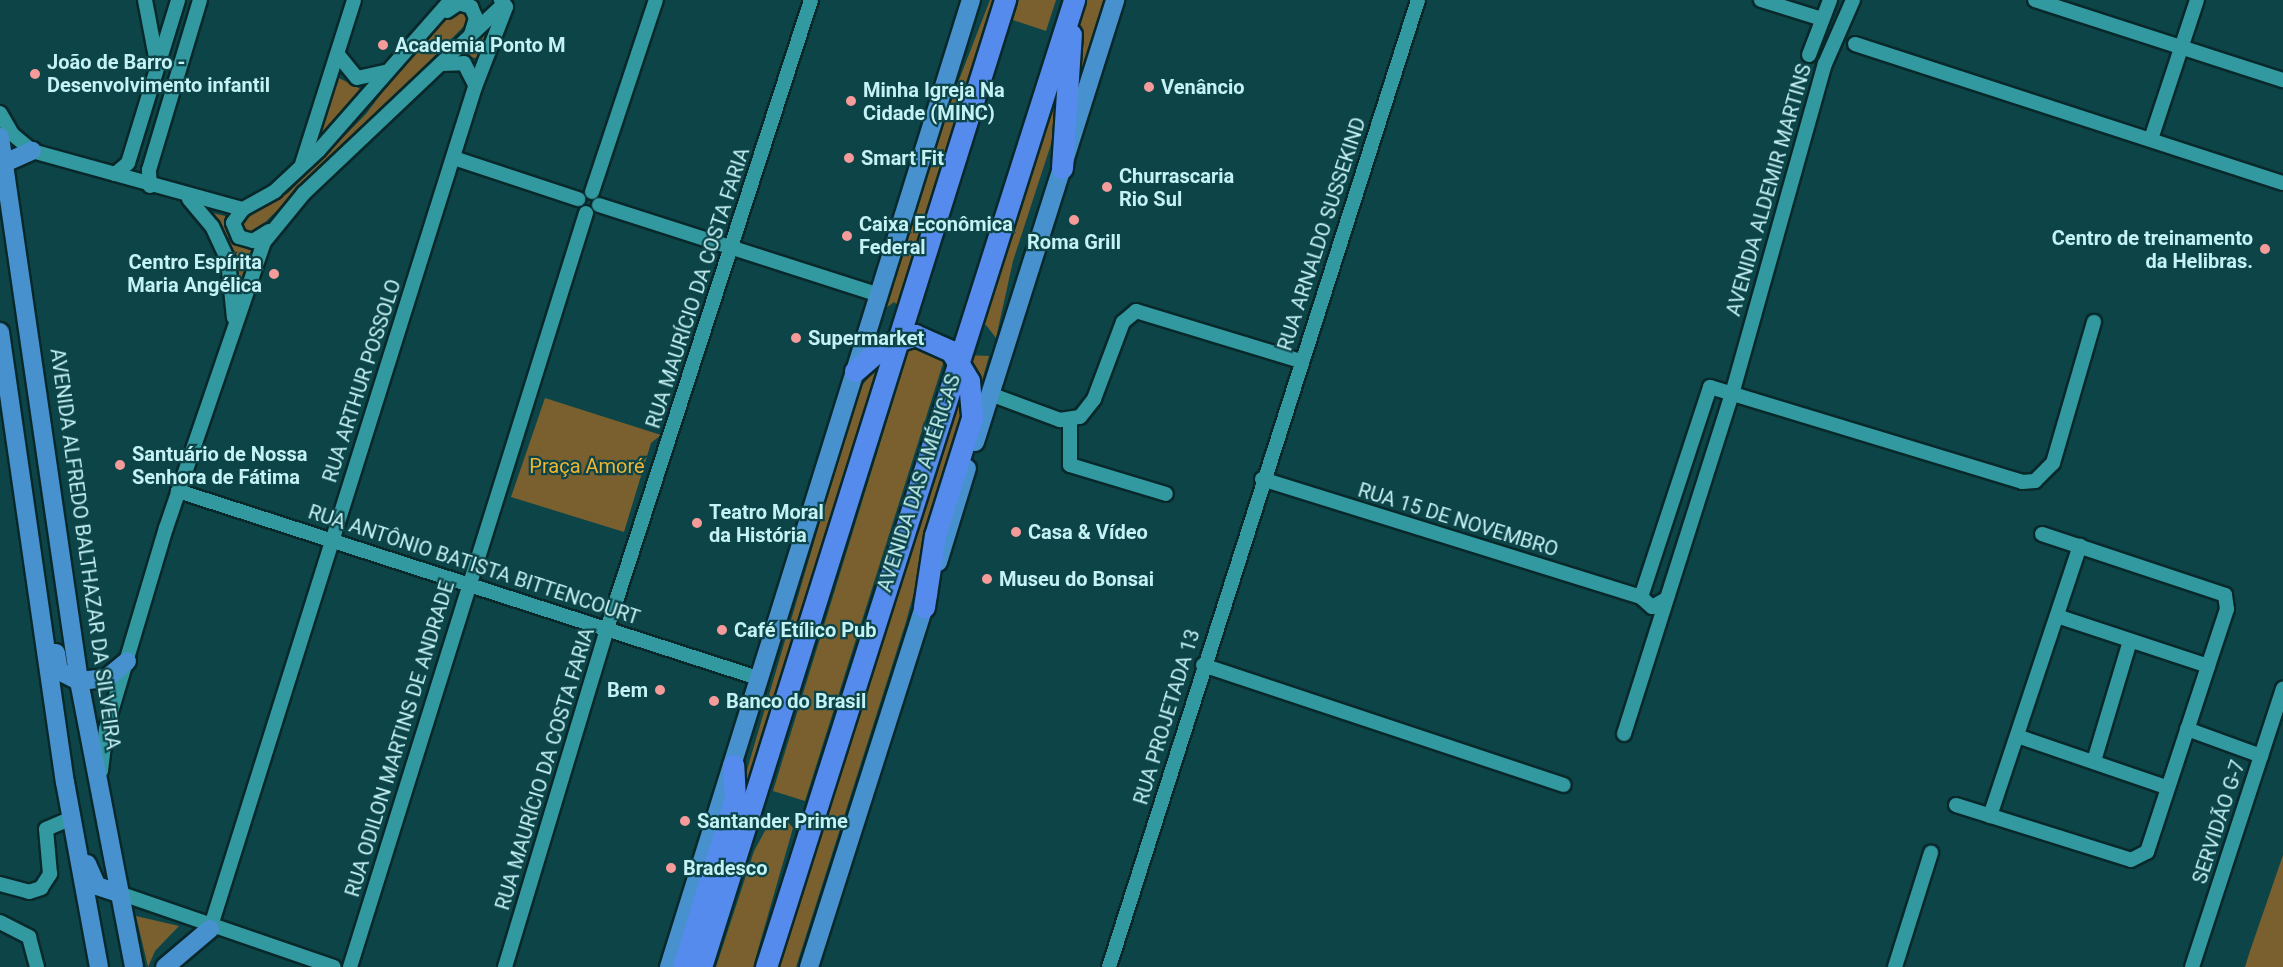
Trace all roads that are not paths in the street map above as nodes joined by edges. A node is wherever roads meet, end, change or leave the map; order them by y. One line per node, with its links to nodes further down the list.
1 (145, 0): 27 (street)
2 (178, 0): 27 (street)
3 (200, 0): 41 (street)
4 (354, 0): 25 (street)
5 (451, 0): 20 (street)
6 (656, 0): 42 (street)
7 (811, 0): 49 (street, RUA MAURÍCIO DA COSTA FARIA)
8 (971, 0): 50 (main road)
9 (1005, 0): 54 (highway)
10 (1074, 0): 37 (highway); 55 (highway, AVENIDA DAS AMÉRICAS)
11 (1114, 0): 37 (main road, AVENIDA DAS AMÉRICAS)
12 (1418, 0): 56 (street, RUA ARNALDO SUSSEKIND)
13 (1761, 0): 19 (street)
14 (1830, 0): 19 (street, AVENIDA ALDEMIR MARTINS)
15 (1853, 0): 59 (street, AVENIDA ALDEMIR MARTINS)
16 (2035, 0): 23 (street)
17 (2198, 0): 23 (street)
18 (505, 1): 21 (street); 30 (street, RUA ARTHUR POSSOLO)
19 (1822, 19): 24 (street, AVENIDA ALDEMIR MARTINS)
20 (422, 30): 21 (street); 28 (street)
21 (469, 39): 26 (street)
22 (1855, 44): 33 (street)
23 (2181, 47): 29 (street); 33 (street)
24 (1809, 55)
25 (339, 56): 28 (street); 38 (street)
26 (441, 64): 30 (street); 48 (street)
27 (158, 65): 39 (street)
28 (391, 68): 38 (street)
29 (2283, 80)
30 (475, 87): 35 (street, RUA ARTHUR POSSOLO)
31 (0, 113): 34 (street)
32 (0, 137): 36 (main road, AVENIDA ALFREDO BALTHAZAR DA SILVEIRA)
33 (2151, 139): 40 (street)
34 (32, 151): 36 (main road); 39 (street)
35 (454, 158): 44 (street); 65 (street, RUA ARTHUR POSSOLO)
36 (2, 164): 79 (main road, AVENIDA ALFREDO BALTHAZAR DA SILVEIRA)
37 (1062, 168): 58 (main road, AVENIDA DAS AMÉRICAS)
38 (296, 173): 46 (street)
39 (115, 174): 41 (street)
40 (2283, 183)
41 (150, 186): 43 (street)
42 (592, 192): 44 (street); 45 (street)
43 (188, 198): 46 (street); 53 (street)
44 (578, 199): 47 (street)
45 (599, 205): 47 (street); 49 (street)
46 (243, 209): 48 (street)
47 (586, 213): 68 (street, RUA ODILON MARTINS DE ANDRADE)
48 (273, 228): 53 (street)
49 (732, 248): 50 (street); 73 (street, RUA MAURÍCIO DA COSTA FARIA)
50 (879, 295): 57 (main road)
51 (2094, 322): 59 (street)
52 (0, 332): 67 (main road)
53 (232, 335): 62 (street)
54 (898, 339): 55 (highway); 57 (highway); 108 (highway)
55 (958, 360): 71 (highway); 109 (highway, AVENIDA DAS AMÉRICAS)
56 (1301, 361): 60 (street); 61 (street, RUA ARNALDO SUSSEKIND)
57 (855, 371): 78 (main road)
58 (990, 394): 60 (street); 71 (main road, AVENIDA DAS AMÉRICAS)
59 (1732, 394): 69 (street); 70 (street, AVENIDA ALDEMIR MARTINS)
60 (1070, 421): 63 (street)
61 (1262, 479): 69 (street, RUA 15 DE NOVEMBRO); 76 (street, RUA PROJETADA 13)
62 (178, 490): 65 (street, RUA ANTÔNIO BATISTA BITTENCOURT); 75 (street)
63 (1166, 494)
64 (2042, 534): 66 (street)
65 (331, 540): 68 (street, RUA ANTÔNIO BATISTA BITTENCOURT); 98 (street, RUA ARTHUR POSSOLO)
66 (2080, 546): 72 (street); 77 (street)
67 (36, 567): 79 (main road); 85 (main road)
68 (469, 584): 73 (street, RUA ANTÔNIO BATISTA BITTENCOURT); 104 (street, RUA ODILON MARTINS DE ANDRADE)
69 (1641, 597): 70 (street)
70 (1666, 599): 82 (street, AVENIDA ALDEMIR MARTINS)
71 (924, 607): 110 (main road, AVENIDA DAS AMÉRICAS)
72 (2057, 616): 74 (street); 83 (street)
73 (607, 629): 78 (street, RUA ANTÔNIO BATISTA BITTENCOURT); 105 (street, RUA MAURÍCIO DA COSTA FARIA)
74 (2130, 640): 77 (street); 86 (street)
75 (127, 661): 79 (main road); 90 (street)
76 (1203, 665): 88 (street); 111 (street, RUA PROJETADA 13)
77 (2208, 666): 81 (street)
78 (758, 678): 87 (main road)
79 (79, 681): 90 (main road, AVENIDA ALFREDO BALTHAZAR DA SILVEIRA)
80 (2283, 689): 84 (street, SERVIDÃO G-7)
81 (2187, 729): 84 (street); 89 (street)
82 (1624, 734)
83 (2017, 736): 86 (street); 92 (street)
84 (2261, 756): 113 (street, SERVIDÃO G-7)
85 (63, 760): 93 (main road); 96 (main road)
86 (2094, 761): 89 (street)
87 (733, 765): 106 (main road); 107 (highway)
88 (1564, 785)
89 (2166, 787): 92 (street)
90 (99, 794): 96 (main road, AVENIDA ALFREDO BALTHAZAR DA SILVEIRA)
91 (1956, 806): 92 (street)
92 (1990, 816)
93 (72, 819): 95 (street); 100 (main road)
94 (1931, 853): 112 (street)
95 (0, 884)
96 (119, 894): 98 (street); 101 (main road, AVENIDA ALFREDO BALTHAZAR DA SILVEIRA)
97 (0, 922): 99 (street)
98 (210, 929): 102 (main road); 103 (street)
99 (37, 967)
100 (99, 967)
101 (134, 967)
102 (165, 967)
103 (334, 967)
104 (350, 967)
105 (505, 967)
106 (669, 967)
107 (683, 967)
108 (701, 967)
109 (766, 967)
110 (809, 967)
111 (1109, 967)
112 (1895, 967)
113 (2192, 967)

